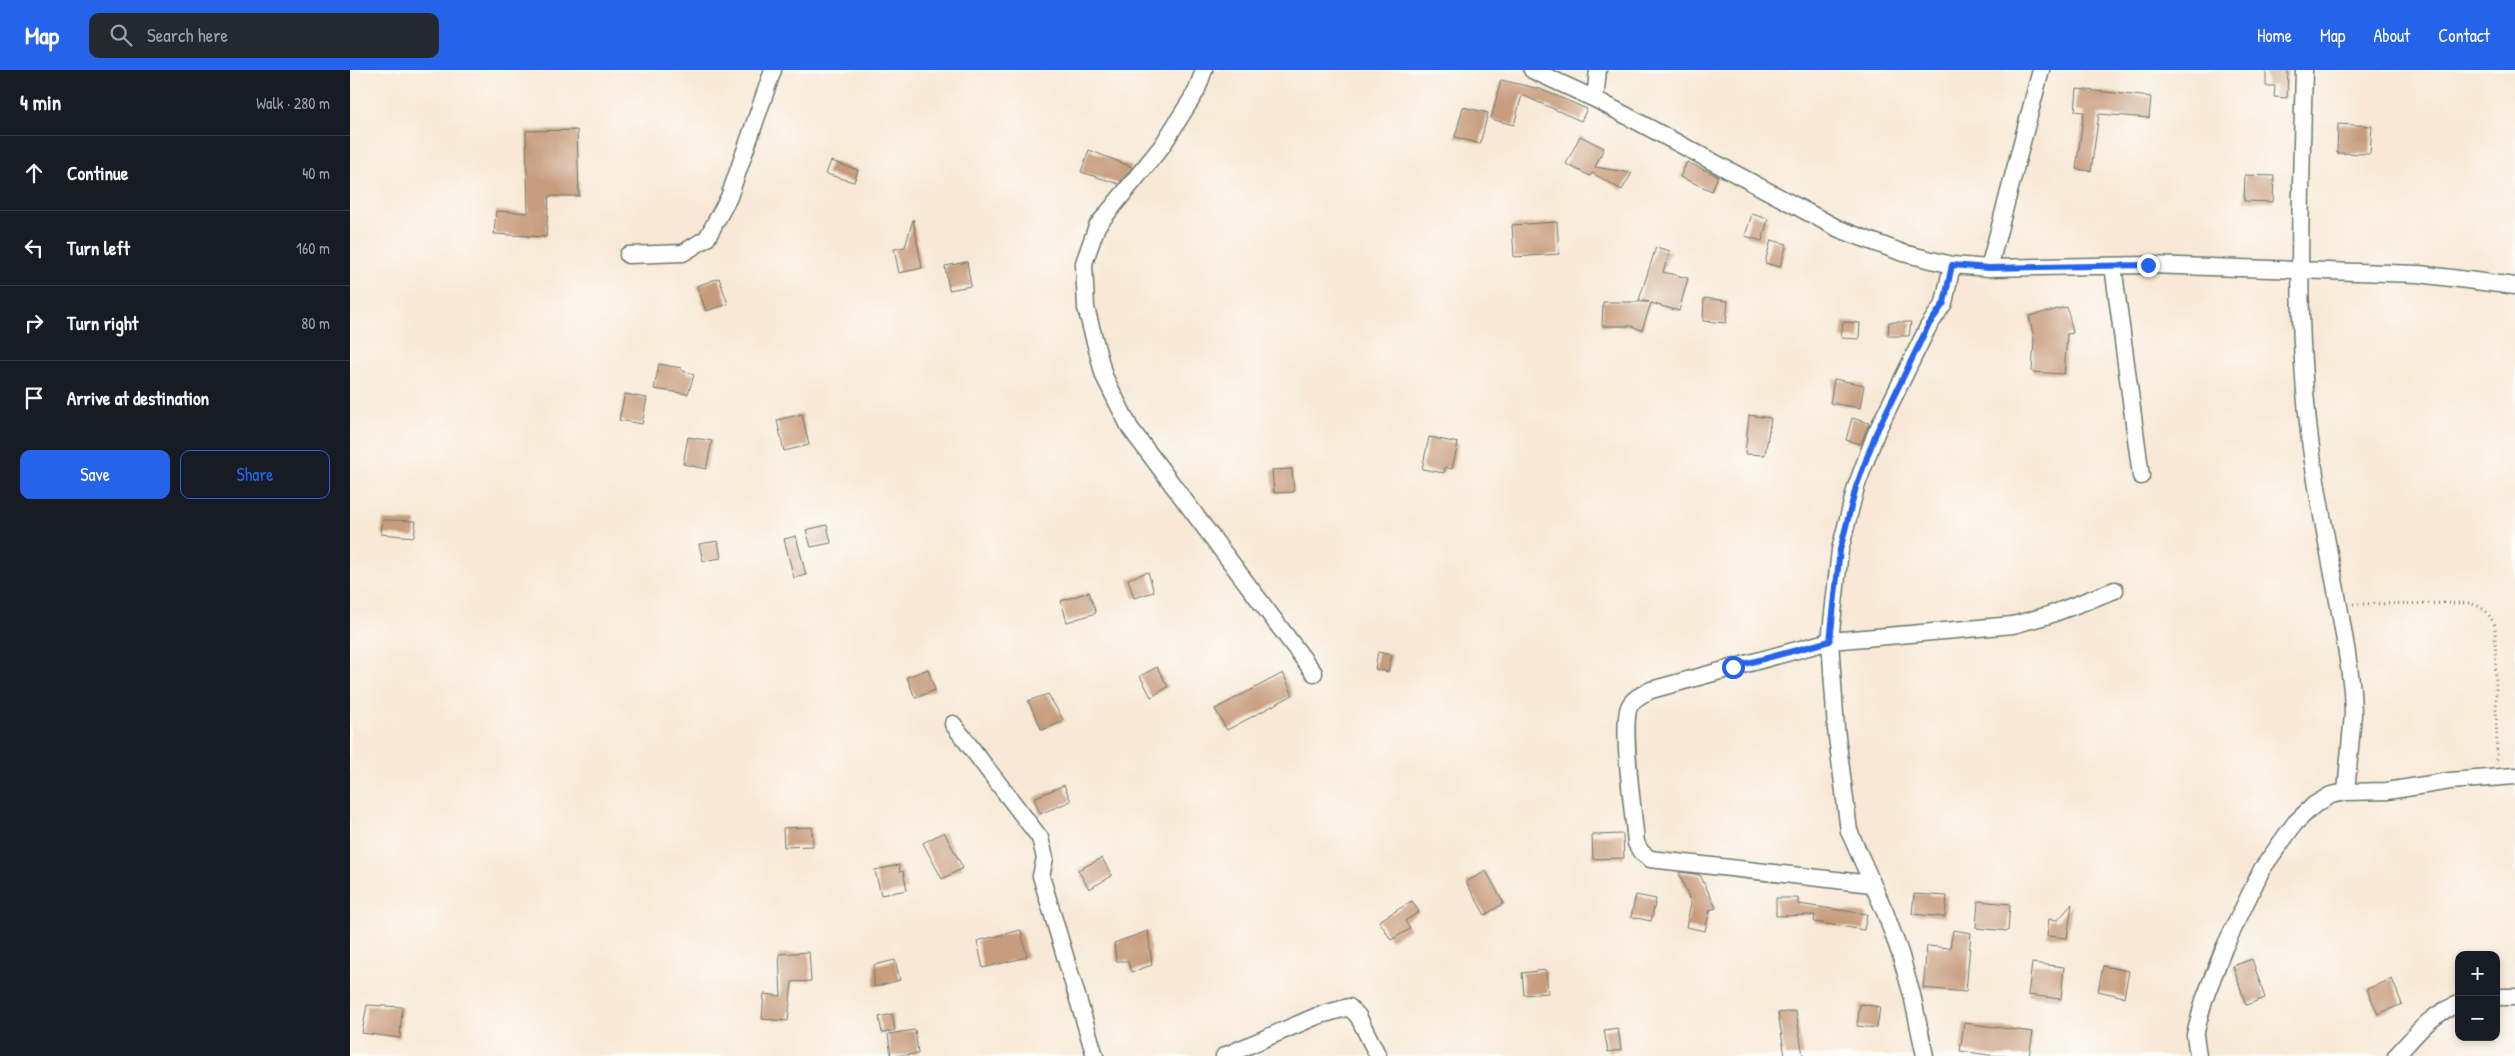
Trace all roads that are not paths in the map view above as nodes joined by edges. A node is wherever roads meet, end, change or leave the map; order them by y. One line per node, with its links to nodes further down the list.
1 (773, 70): 8 (street)
2 (1204, 70): 17 (street)
3 (1532, 70): 7 (street)
4 (1598, 70): 7 (street)
5 (2041, 70): 11 (street)
6 (2304, 70): 12 (street)
7 (1595, 99): 9 (street)
8 (628, 255)
9 (1952, 265): 11 (street); 16 (street)
10 (2113, 266): 11 (street); 12 (street); 14 (street)
11 (1989, 268)
12 (2299, 271): 13 (street); 20 (street)
13 (2515, 286)
14 (2141, 476)
15 (2115, 590): 16 (street)
16 (1830, 641): 21 (street); 21 (street)
17 (1314, 673)
18 (953, 724): 25 (street)
19 (2515, 776): 20 (street)
20 (2346, 792): 29 (street)
21 (1872, 884): 28 (street)
22 (2515, 996): 23 (street)
23 (2500, 998)
24 (2455, 1006): 30 (street)
25 (1095, 1056)
26 (1224, 1056): 27 (street)
27 (1378, 1056)
28 (1925, 1056)
29 (2198, 1056)
30 (2396, 1056)

